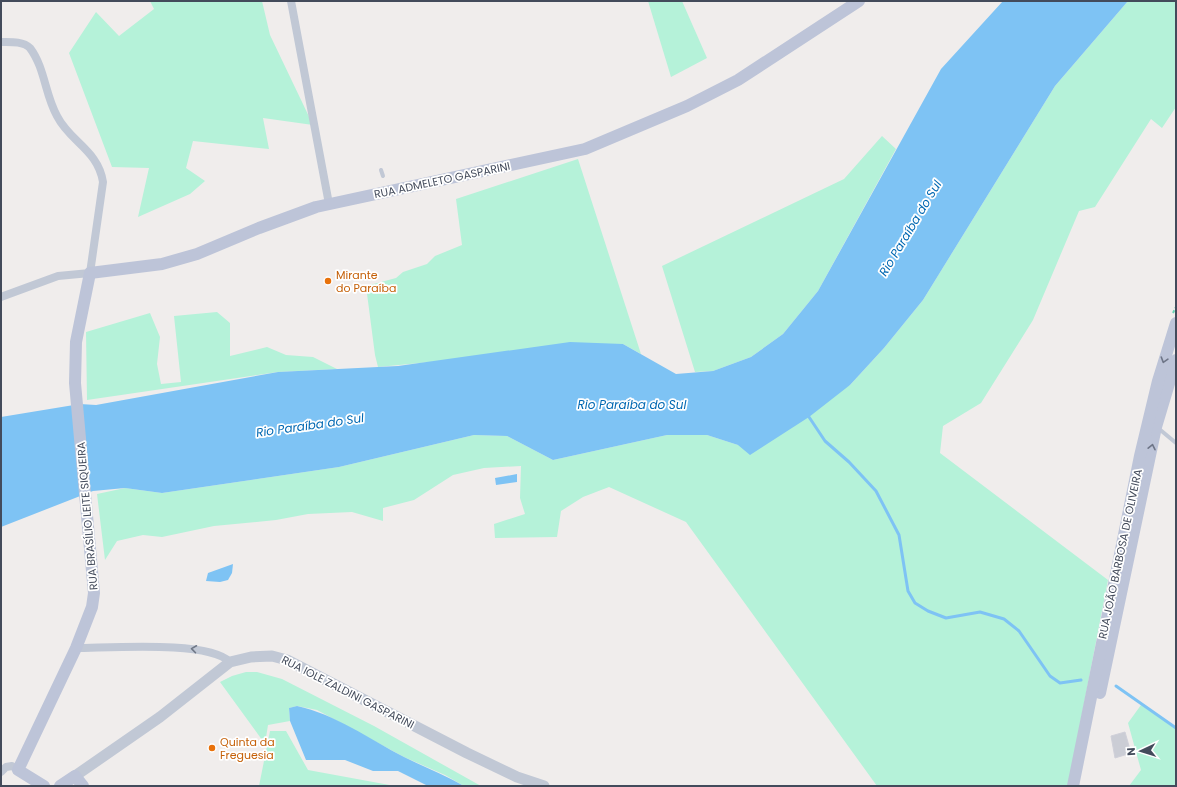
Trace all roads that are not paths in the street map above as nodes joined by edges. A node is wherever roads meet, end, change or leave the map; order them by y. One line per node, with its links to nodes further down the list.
1 (291, 1): 6 (street)
2 (858, 1): 6 (main road, RUA ADMELETO GASPARINI)
3 (1, 42): 7 (street)
4 (381, 170): 5 (lane)
5 (383, 176)
6 (328, 204): 7 (main road, RUA ADMELETO GASPARINI)
7 (90, 273): 8 (street, RUA ADMELETO GASPARINI); 13 (main road, RUA BRASÍLIO LEITE SIQUEIRA)
8 (1, 297)
9 (1176, 323): 22 (main road, RUA JOÃO BARBOSA DE OLIVEIRA, one-way to 22)
10 (1176, 360): 11 (main road, RUA JOÃO BARBOSA DE OLIVEIRA)
11 (1156, 427): 12 (lane); 23 (main road, RUA JOÃO BARBOSA DE OLIVEIRA, one-way to 11)
12 (1176, 443)
13 (76, 648): 14 (street, one-way to 13); 15 (main road, RUA BRASÍLIO LEITE SIQUEIRA)
14 (230, 662): 17 (street, RUA IOLE ZALDINI GASPARINI); 21 (street, RUA IOLE ZALDINI GASPARINI)
15 (18, 770): 16 (street); 18 (main road)
16 (1, 772)
17 (75, 776): 19 (main road, RUA IOLE ZALDINI GASPARINI); 20 (main road)
18 (44, 786)
19 (60, 786)
20 (83, 786)
21 (544, 786)
22 (1073, 786)
23 (1080, 786)

